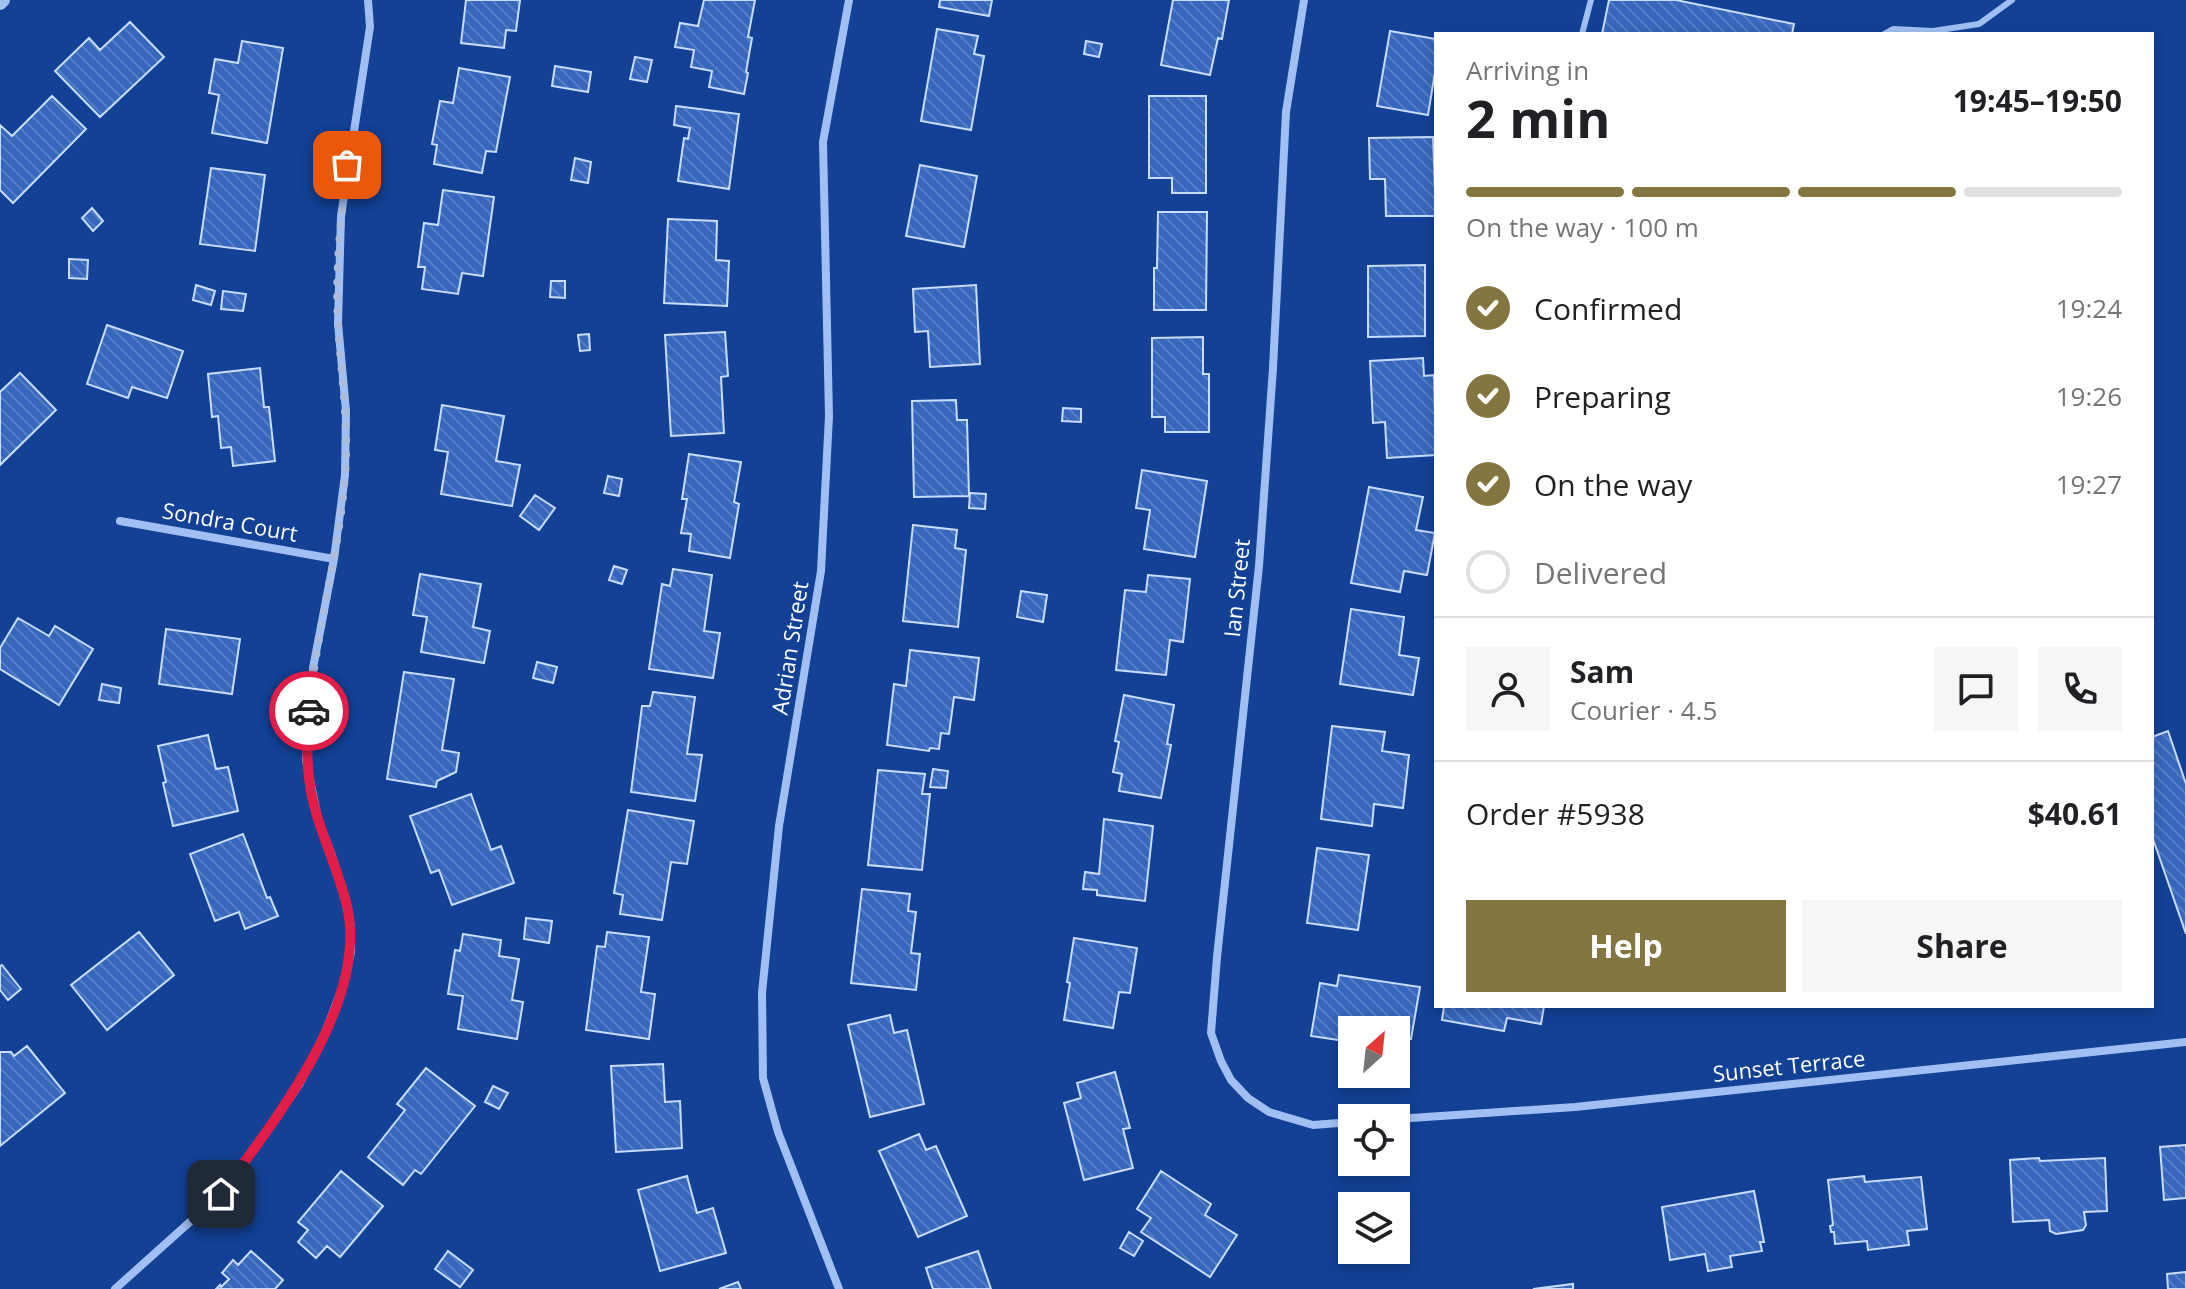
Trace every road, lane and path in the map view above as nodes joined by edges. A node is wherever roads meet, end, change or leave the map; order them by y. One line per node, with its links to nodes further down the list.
1 (368, 0): 9 (street)
2 (849, 0): 14 (street, Adrian Street)
3 (1304, 0): 12 (street, Ian Street)
4 (1591, 0): 6 (lane)
5 (2012, 0): 7 (lane)
6 (1583, 32)
7 (1888, 32)
8 (120, 521): 9 (street, Sondra Court)
9 (334, 559): 13 (street)
10 (2186, 1042): 11 (street, Sunset Terrace)
11 (1410, 1118)
12 (1338, 1123)
13 (115, 1289)
14 (839, 1289)

